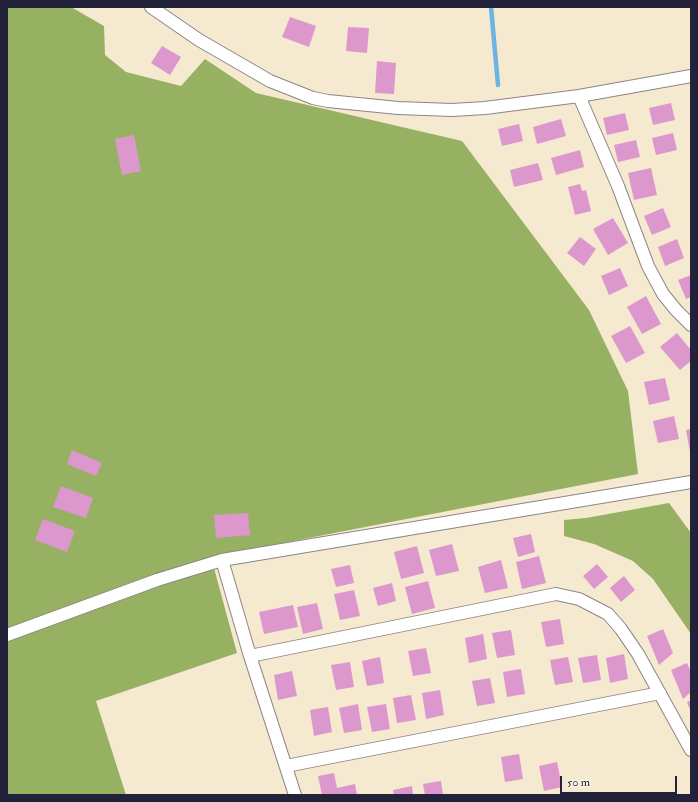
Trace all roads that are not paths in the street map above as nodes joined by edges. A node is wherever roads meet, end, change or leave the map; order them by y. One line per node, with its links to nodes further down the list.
1 (151, 7): 3 (street)
2 (691, 76): 3 (street)
3 (579, 96): 4 (street)
4 (691, 325)
5 (691, 482): 6 (street)
6 (222, 560): 7 (street); 8 (street)
7 (7, 635)
8 (250, 656): 9 (street); 11 (street)
9 (660, 693): 10 (street); 11 (street)
10 (691, 750)
11 (286, 766): 12 (street)
12 (296, 795)

